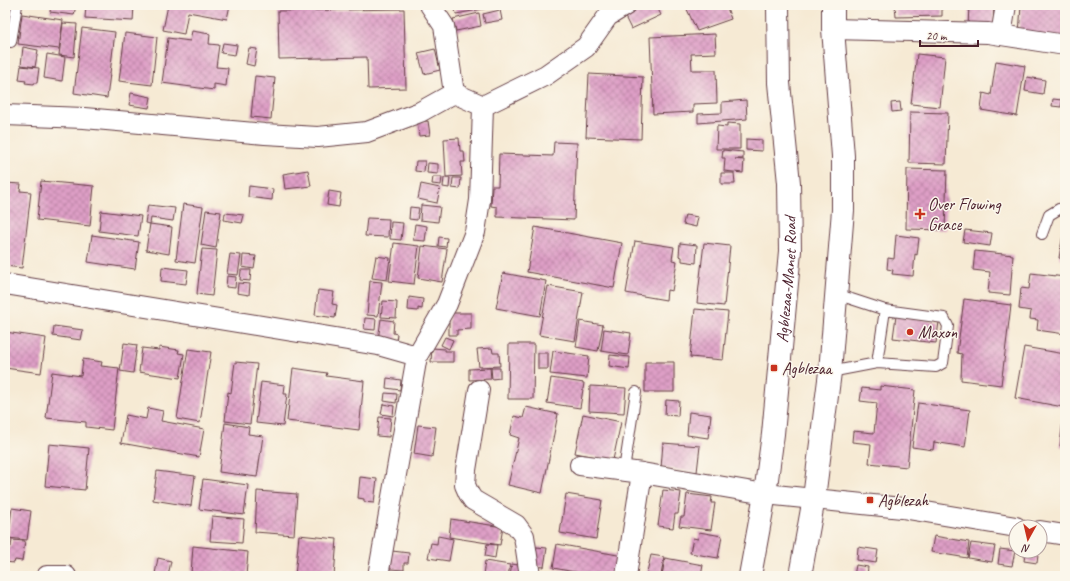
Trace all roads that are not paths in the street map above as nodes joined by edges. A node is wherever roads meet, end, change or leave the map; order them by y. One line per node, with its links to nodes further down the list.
1 (17, 5): 9 (lane)
2 (430, 5): 11 (street)
3 (626, 5): 12 (street)
4 (778, 5): 26 (main road, Agblezaa-Manet Road)
5 (833, 5): 7 (main road)
6 (1006, 5): 8 (street)
7 (833, 29): 8 (street); 17 (main road)
8 (1001, 35): 10 (street)
9 (11, 42)
10 (1065, 45)
11 (454, 93): 12 (street); 13 (street)
12 (483, 106): 19 (street)
13 (5, 115)
14 (1065, 208): 15 (lane)
15 (1042, 234)
16 (5, 284): 19 (street)
17 (836, 294): 18 (lane); 21 (main road)
18 (885, 310): 20 (lane); 20 (lane)
19 (417, 356): 33 (street)
20 (877, 363): 21 (lane)
21 (830, 372): 27 (main road)
22 (479, 390): 34 (street)
23 (636, 392): 25 (lane)
24 (580, 465): 25 (street)
25 (633, 472): 26 (street); 35 (street)
26 (765, 494): 27 (street); 36 (main road, Agblezaa-Manet Road)
27 (814, 498): 28 (street); 37 (main road)
28 (1008, 526)
29 (1048, 532): 30 (street)
30 (1065, 535)
31 (47, 576): 32 (street)
32 (66, 576)
33 (378, 576)
34 (530, 576)
35 (626, 576)
36 (750, 576)
37 (800, 576)

